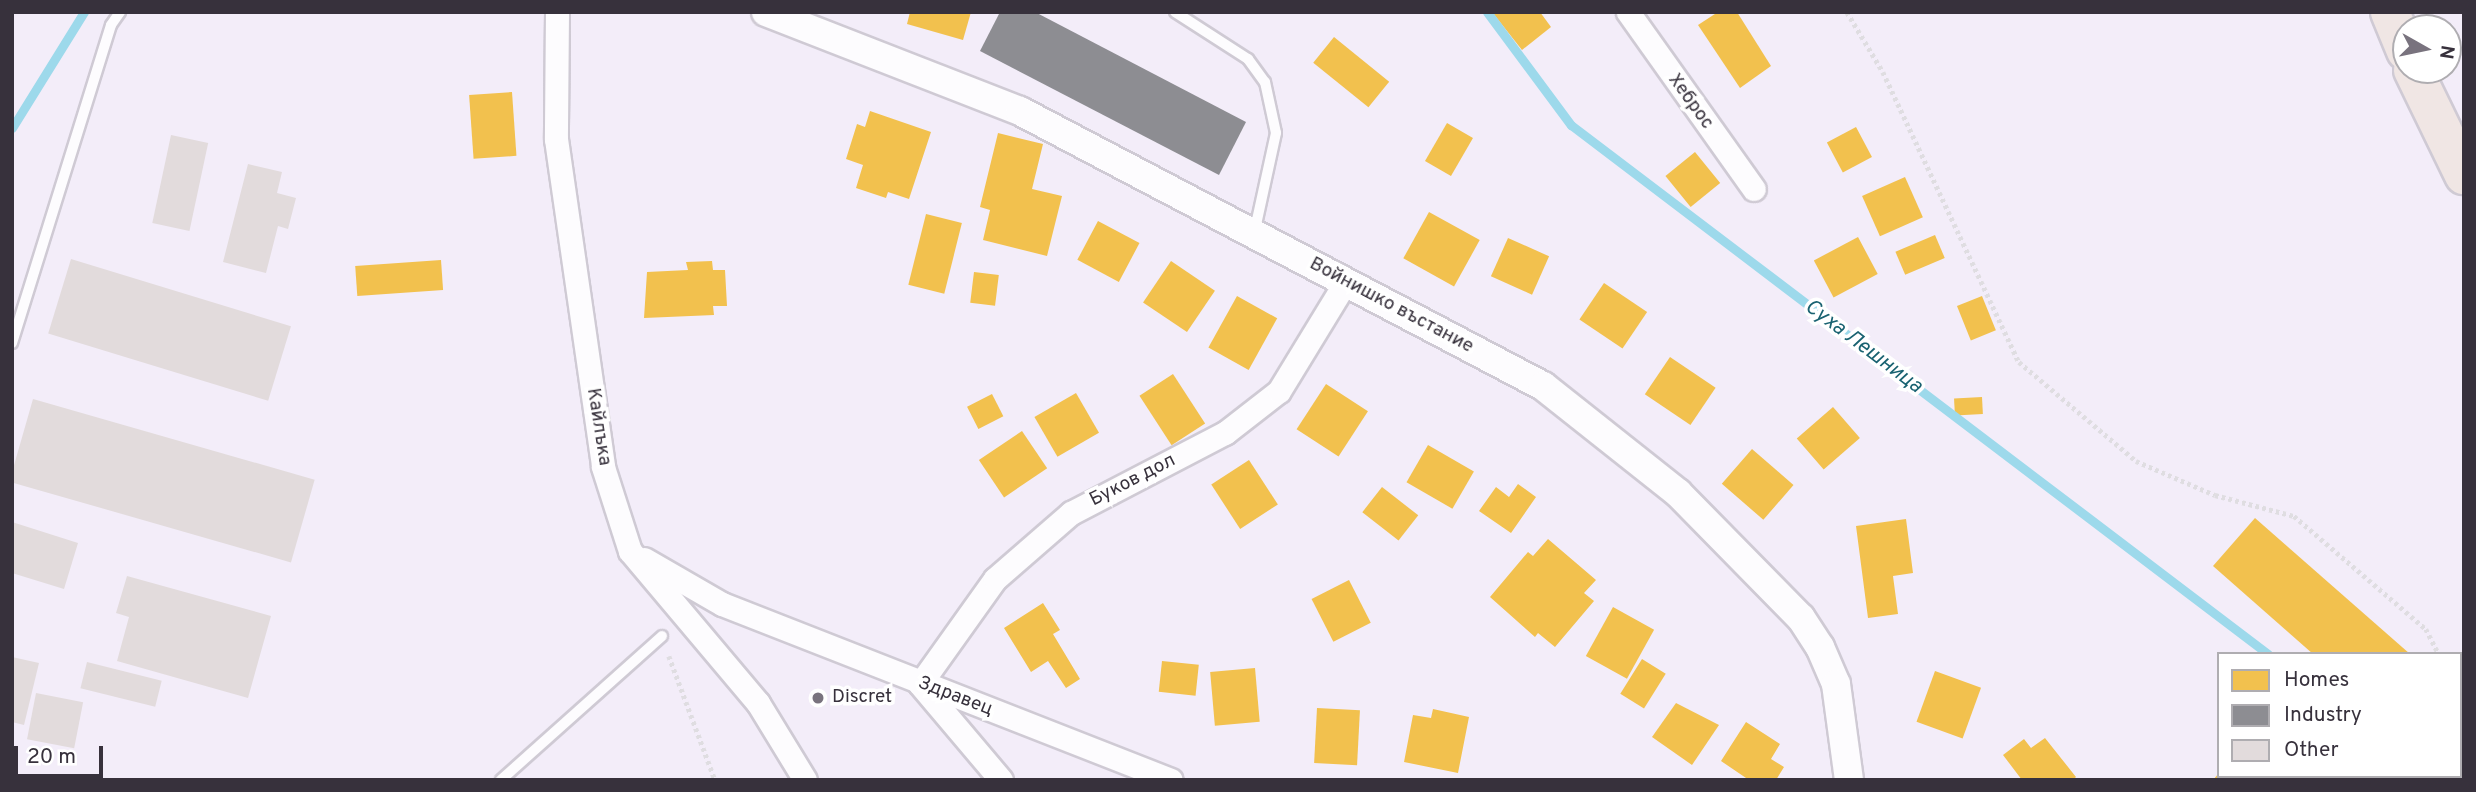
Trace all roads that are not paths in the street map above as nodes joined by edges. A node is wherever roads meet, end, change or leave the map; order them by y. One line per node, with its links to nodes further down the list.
1 (120, 12): 11 (lane)
2 (558, 12): 12 (street, Кайлъка)
3 (766, 12): 9 (street, Войнишко въстание)
4 (1175, 12): 9 (lane)
5 (1628, 12): 8 (street, Хеброс)
6 (2420, 84): 7 (highway)
7 (2464, 175)
8 (1754, 190)
9 (1254, 234): 10 (street, Войнишко въстание)
10 (1345, 283): 14 (street, Буков дол); 19 (street, Войнишко въстание)
11 (12, 342)
12 (630, 551): 14 (street, Здравец); 16 (street, Кайлъка)
13 (662, 636): 15 (lane)
14 (920, 684): 17 (street); 18 (street, Здравец)
15 (501, 780)
16 (805, 780)
17 (1001, 780)
18 (1171, 780)
19 (1849, 780)

